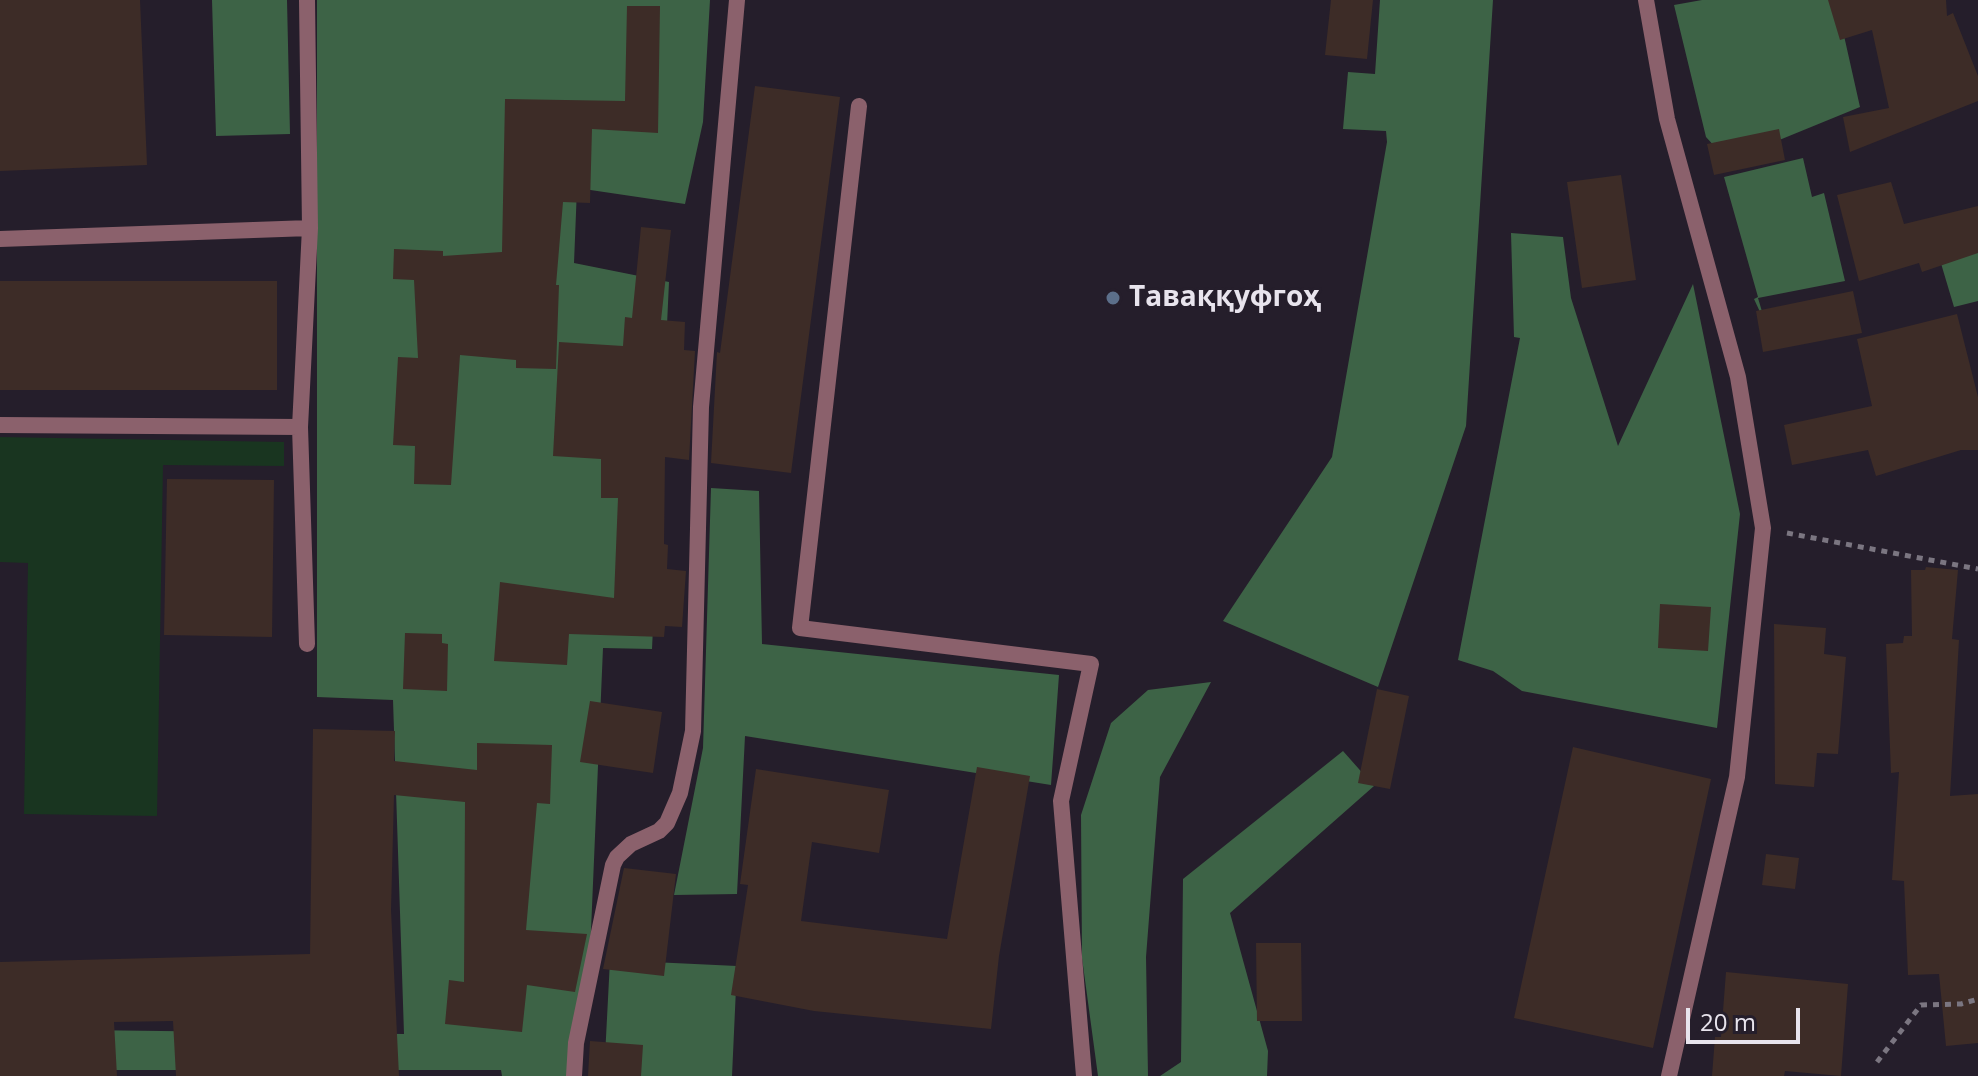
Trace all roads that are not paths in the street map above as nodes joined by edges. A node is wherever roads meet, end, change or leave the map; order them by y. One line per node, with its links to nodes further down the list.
1 (307, 0): 5 (lane)
2 (737, 0): 10 (lane)
3 (1646, 0): 12 (lane)
4 (859, 106): 11 (lane)
5 (310, 228): 6 (lane); 8 (lane)
6 (0, 239)
7 (0, 425): 8 (lane)
8 (300, 427): 9 (lane)
9 (307, 644)
10 (574, 1076)
11 (1084, 1076)
12 (1669, 1076)

